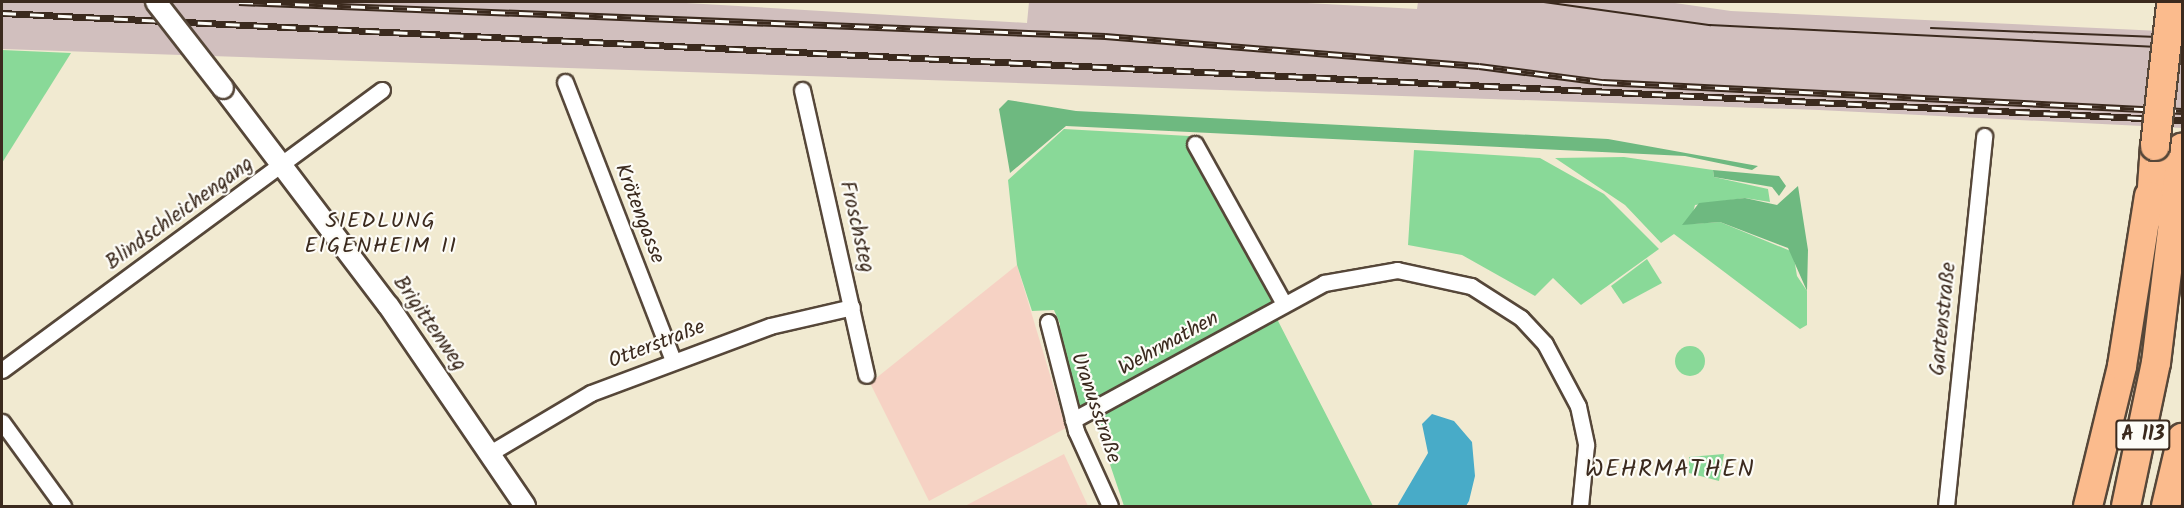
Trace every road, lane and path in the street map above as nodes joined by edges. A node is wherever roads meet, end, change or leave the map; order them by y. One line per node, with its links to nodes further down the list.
1 (156, 2): 9 (street, Brigittenweg, bridge)
2 (2171, 3): 10 (highway, bridge)
3 (565, 82): 14 (street, Krötengasse)
4 (382, 90): 9 (street, Blindschleichengang)
5 (802, 90): 12 (street, Froschsteg)
6 (1984, 136): 26 (street, Gartenstraße)
7 (1195, 144): 11 (street)
8 (2182, 148): 15 (highway, A 113)
9 (284, 164): 16 (street, Blindschleichengang); 21 (street, Brigittenweg)
10 (2149, 196): 15 (highway); 27 (highway)
11 (1283, 302): 18 (street, Wehrmathen); 25 (street, Wehrmathen)
12 (852, 308): 14 (street, Otterstraße); 17 (street, Froschsteg)
13 (1048, 322): 18 (street, Uranusstraße)
14 (673, 360): 21 (street, Otterstraße)
15 (2156, 363): 28 (highway, A 113)
16 (2, 370)
17 (866, 375)
18 (1073, 420): 24 (street, Uranusstraße)
19 (2, 422): 22 (street)
20 (2182, 438): 29 (highway, A 113)
21 (490, 453): 23 (street, Brigittenweg)
22 (63, 507)
23 (525, 507)
24 (1110, 507)
25 (1581, 507)
26 (1946, 507)
27 (2088, 507)
28 (2126, 507)
29 (2166, 507)

